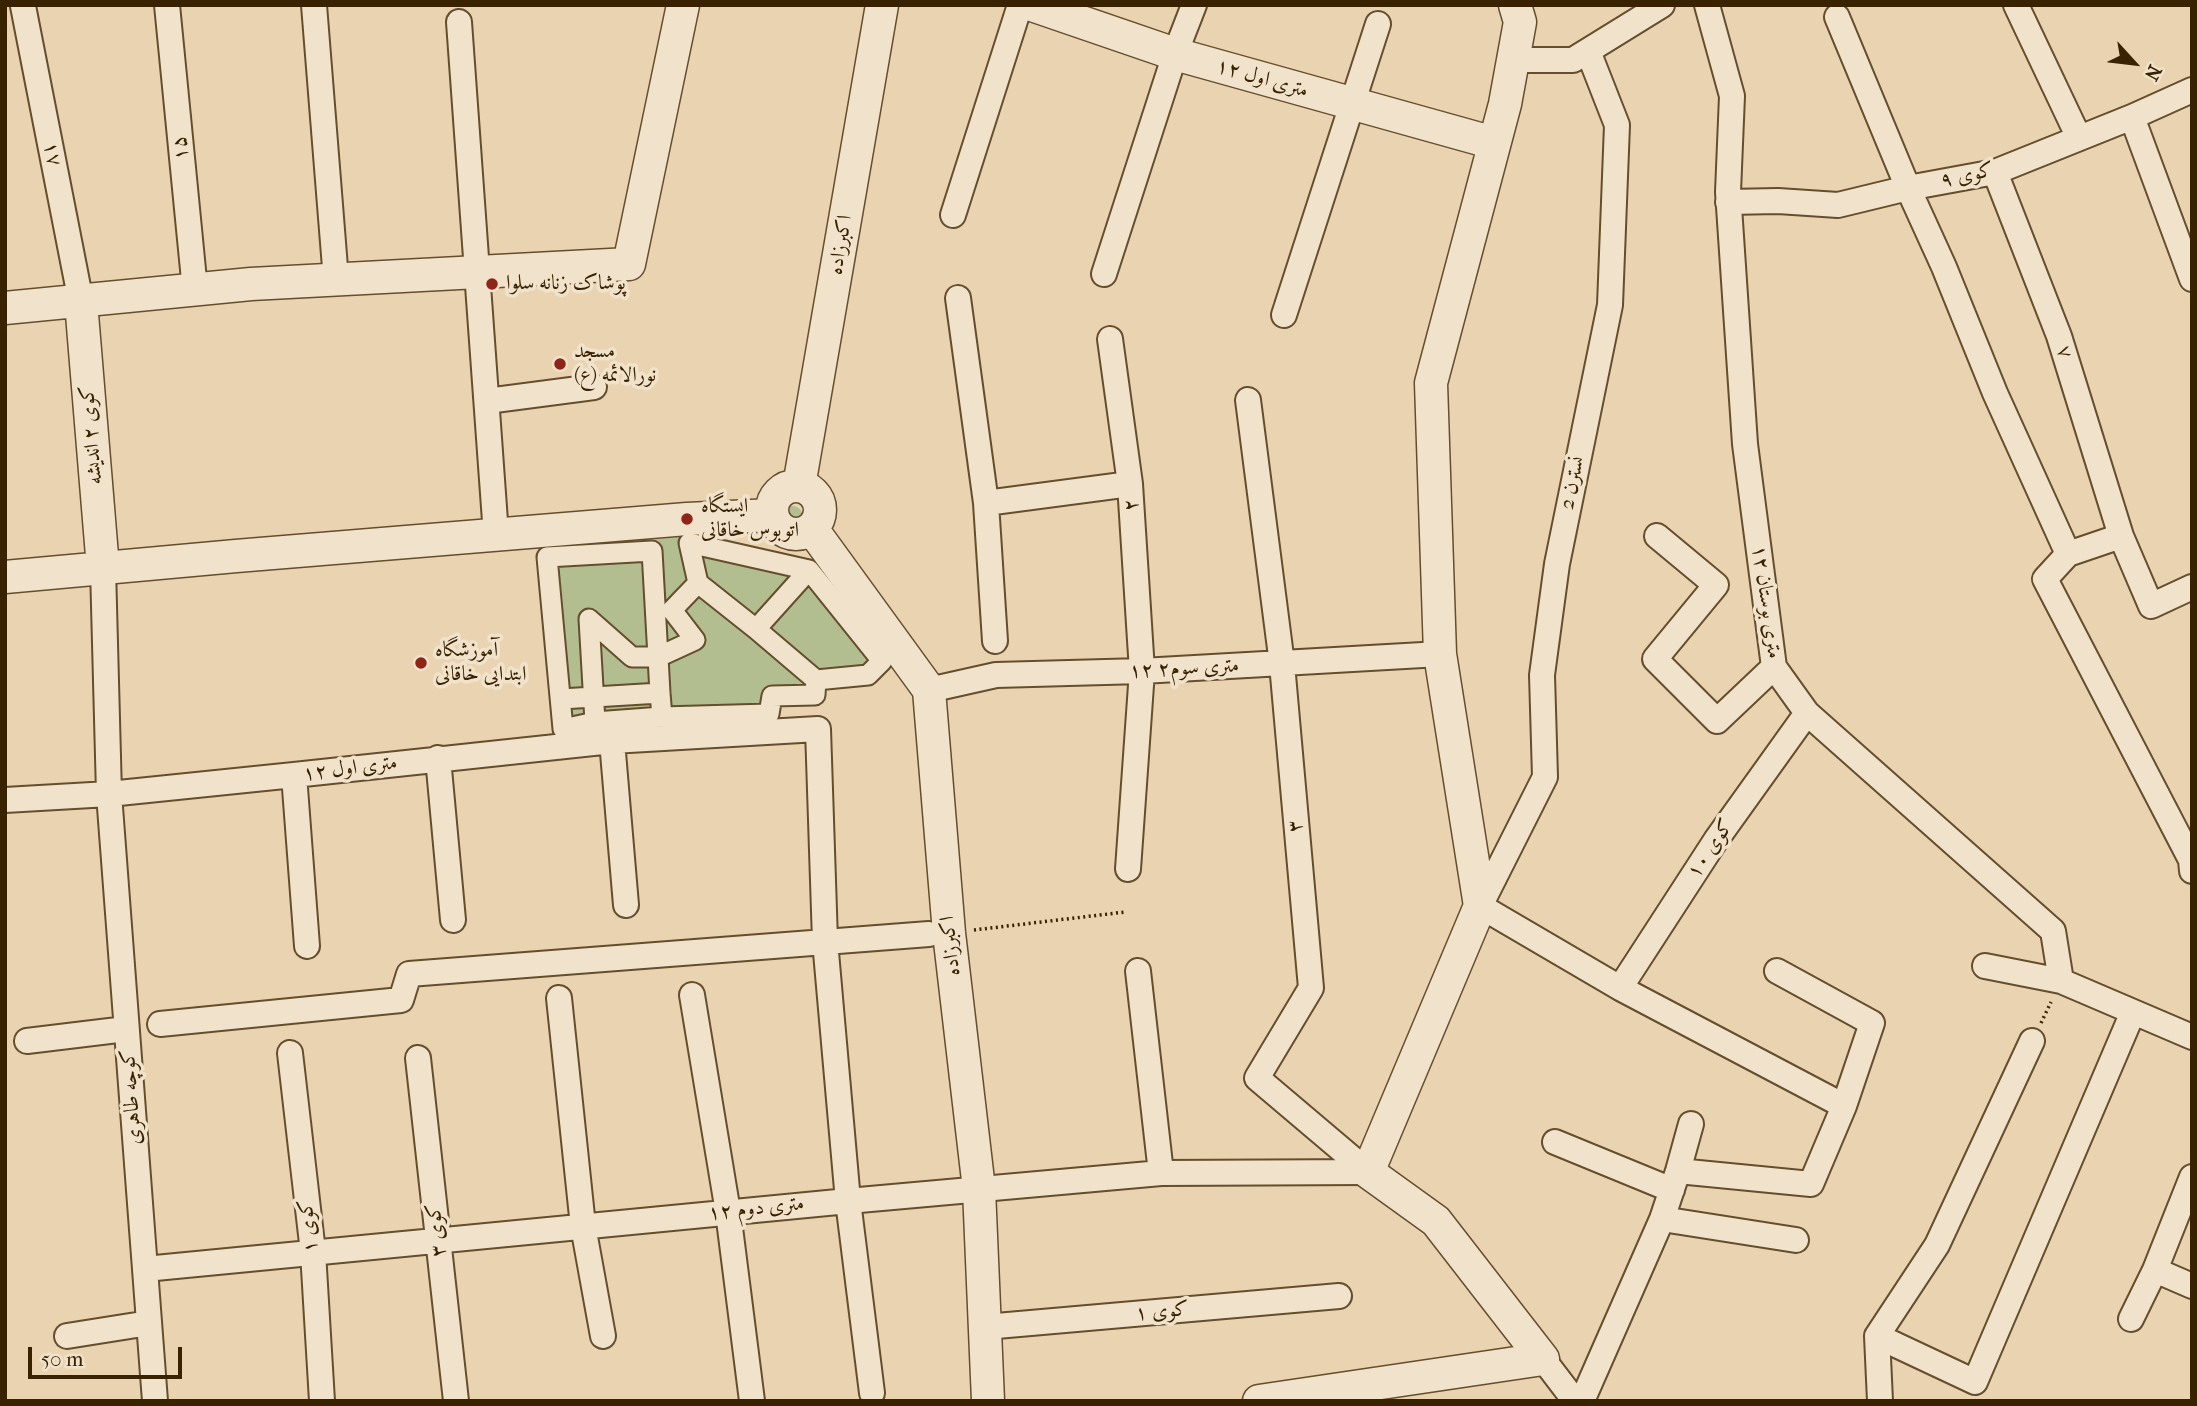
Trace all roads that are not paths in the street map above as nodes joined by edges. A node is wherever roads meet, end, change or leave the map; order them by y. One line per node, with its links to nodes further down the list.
1 (167, 5): 32 (street, ۱۵)
2 (313, 5): 31 (street)
3 (683, 5): 28 (street)
4 (882, 5): 42 (street, اکبرزاده)
5 (1020, 5): 27 (street)
6 (1032, 5): 17 (street, ۱۲ متری اول)
7 (1194, 5): 17 (street)
8 (1515, 5): 18 (street)
9 (1662, 5): 16 (street)
10 (1707, 5): 26 (street, ۱۲ متری بوستان)
11 (2016, 5): 22 (street)
12 (23, 6): 34 (street, ۱۷)
13 (1837, 17): 25 (street)
14 (459, 22): 28 (street)
15 (1378, 24): 20 (street)
16 (1588, 51): 18 (street); 78 (street, نسترن 2)
17 (1175, 54): 20 (street, ۱۲ متری اول); 29 (street)
18 (1514, 60): 23 (street)
19 (2192, 90): 21 (street, کوی ۹)
20 (1351, 104): 23 (street, ۱۲ متری اول); 36 (street)
21 (2133, 117): 22 (street, کوی ۹); 30 (street)
22 (2080, 138): 24 (street, کوی ۹)
23 (1494, 143): 57 (street)
24 (1995, 172): 25 (street, کوی ۹); 48 (street, ۷)
25 (1908, 188): 26 (street, کوی ۹); 49 (street)
26 (1728, 202): 60 (street, ۱۲ متری بوستان)
27 (953, 215)
28 (477, 272): 31 (street); 40 (street)
29 (1104, 274)
30 (2192, 279)
31 (336, 280): 32 (street)
32 (195, 290): 34 (street)
33 (958, 298): 43 (street)
34 (81, 302): 35 (street); 50 (street, کوی ۲ اندیشه)
35 (5, 308)
36 (1284, 315)
37 (1110, 339): 41 (street, ۲)
38 (594, 387): 40 (street)
39 (1248, 400): 59 (street, ۳)
40 (487, 401): 46 (street)
41 (1130, 484): 43 (street); 61 (street, ۲)
42 (799, 486): 44 (street); 45 (street)
43 (986, 503): 56 (street)
44 (772, 515): 45 (street); 46 (street)
45 (812, 529): 63 (street)
46 (496, 534): 50 (street)
47 (1657, 536): 60 (street)
48 (2120, 536): 49 (street); 54 (street, ۷)
49 (2068, 554): 76 (street)
50 (103, 568): 52 (street); 73 (street)
51 (809, 570): 53 (street); 55 (street); 62 (street)
52 (5, 577)
53 (698, 583): 55 (street); 58 (street)
54 (2192, 587)
55 (756, 629): 62 (street)
56 (995, 641)
57 (1440, 654): 59 (street, ۱۲ متری سوم۲); 78 (street)
58 (658, 657): 64 (street); 65 (street); 66 (street)
59 (1282, 664): 61 (street, ۱۲ متری سوم۲); 101 (street, ۳)
60 (1774, 667): 67 (street, ۱۲ متری بوستان)
61 (1142, 671): 63 (street, ۱۲ متری سوم۲); 75 (street, ۲)
62 (816, 680): 68 (street)
63 (929, 690): 80 (street, اکبرزاده)
64 (660, 693): 65 (street); 68 (street)
65 (593, 697): 66 (street); 69 (street)
66 (561, 699): 69 (street)
67 (1807, 713): 86 (street, ۱۲ متری بوستان); 87 (street, کوی ۱۰)
68 (662, 717): 69 (street)
69 (594, 722)
70 (612, 741): 71 (street, ۱۲ متری اول); 77 (street); 81 (street, ۱۲ متری اول)
71 (438, 758): 72 (street, ۱۲ متری اول); 79 (street)
72 (294, 775): 73 (street, ۱۲ متری اول); 82 (street)
73 (108, 794): 74 (street, ۱۲ متری اول); 92 (street, کوچه طاهری)
74 (5, 800)
75 (1128, 869)
76 (2192, 871)
77 (626, 905)
78 (1480, 906): 87 (street); 101 (street)
79 (453, 920)
80 (939, 933): 81 (street); 105 (street, اکبرزاده)
81 (825, 941): 91 (street); 106 (street)
82 (307, 946)
83 (1985, 966): 86 (street)
84 (1139, 971): 102 (street)
85 (1777, 971): 98 (street)
86 (2061, 981): 90 (street)
87 (1620, 988): 98 (street)
88 (692, 995): 107 (street)
89 (559, 998): 109 (street)
90 (2133, 1013): 93 (street); 122 (street)
91 (160, 1024)
92 (127, 1028): 94 (street); 113 (street, کوچه طاهری)
93 (2192, 1037)
94 (27, 1041)
95 (2032, 1041): 122 (street)
96 (290, 1053): 112 (street, کوی ۱)
97 (418, 1058): 110 (street, کوی ۳)
98 (1844, 1106): 104 (street)
99 (1691, 1124): 104 (street)
100 (1555, 1142): 104 (street)
101 (1368, 1172): 102 (street, ۱۲ متری دوم); 123 (street)
102 (1161, 1173): 105 (street, ۱۲ متری دوم)
103 (2192, 1177): 114 (street)
104 (1675, 1181): 108 (street)
105 (979, 1189): 106 (street, ۱۲ متری دوم); 119 (street, اکبرزاده)
106 (848, 1200): 107 (street, ۱۲ متری دوم); 124 (street)
107 (728, 1212): 109 (street, ۱۲ متری دوم); 128 (street)
108 (1662, 1219): 111 (street); 132 (street)
109 (583, 1226): 110 (street, ۱۲ متری دوم); 121 (street)
110 (438, 1240): 112 (street, ۱۲ متری دوم); 127 (street, کوی ۳)
111 (1796, 1240)
112 (313, 1252): 113 (street, ۱۲ متری دوم); 126 (street, کوی ۱)
113 (145, 1269): 118 (street, کوچه طاهری)
114 (2155, 1270): 115 (street); 117 (street)
115 (2192, 1286)
116 (1339, 1296): 119 (street, کوی ۱)
117 (2131, 1319)
118 (149, 1323): 120 (street); 125 (street, کوچه طاهری)
119 (985, 1327): 129 (street, اکبرزاده)
120 (67, 1336)
121 (603, 1336)
122 (1877, 1336): 133 (street)
123 (1543, 1359): 130 (street); 131 (street)
124 (872, 1393)
125 (155, 1401)
126 (322, 1401)
127 (456, 1401)
128 (752, 1401)
129 (988, 1401)
130 (1259, 1401)
131 (1575, 1401)
132 (1582, 1401)
133 (1880, 1401)

